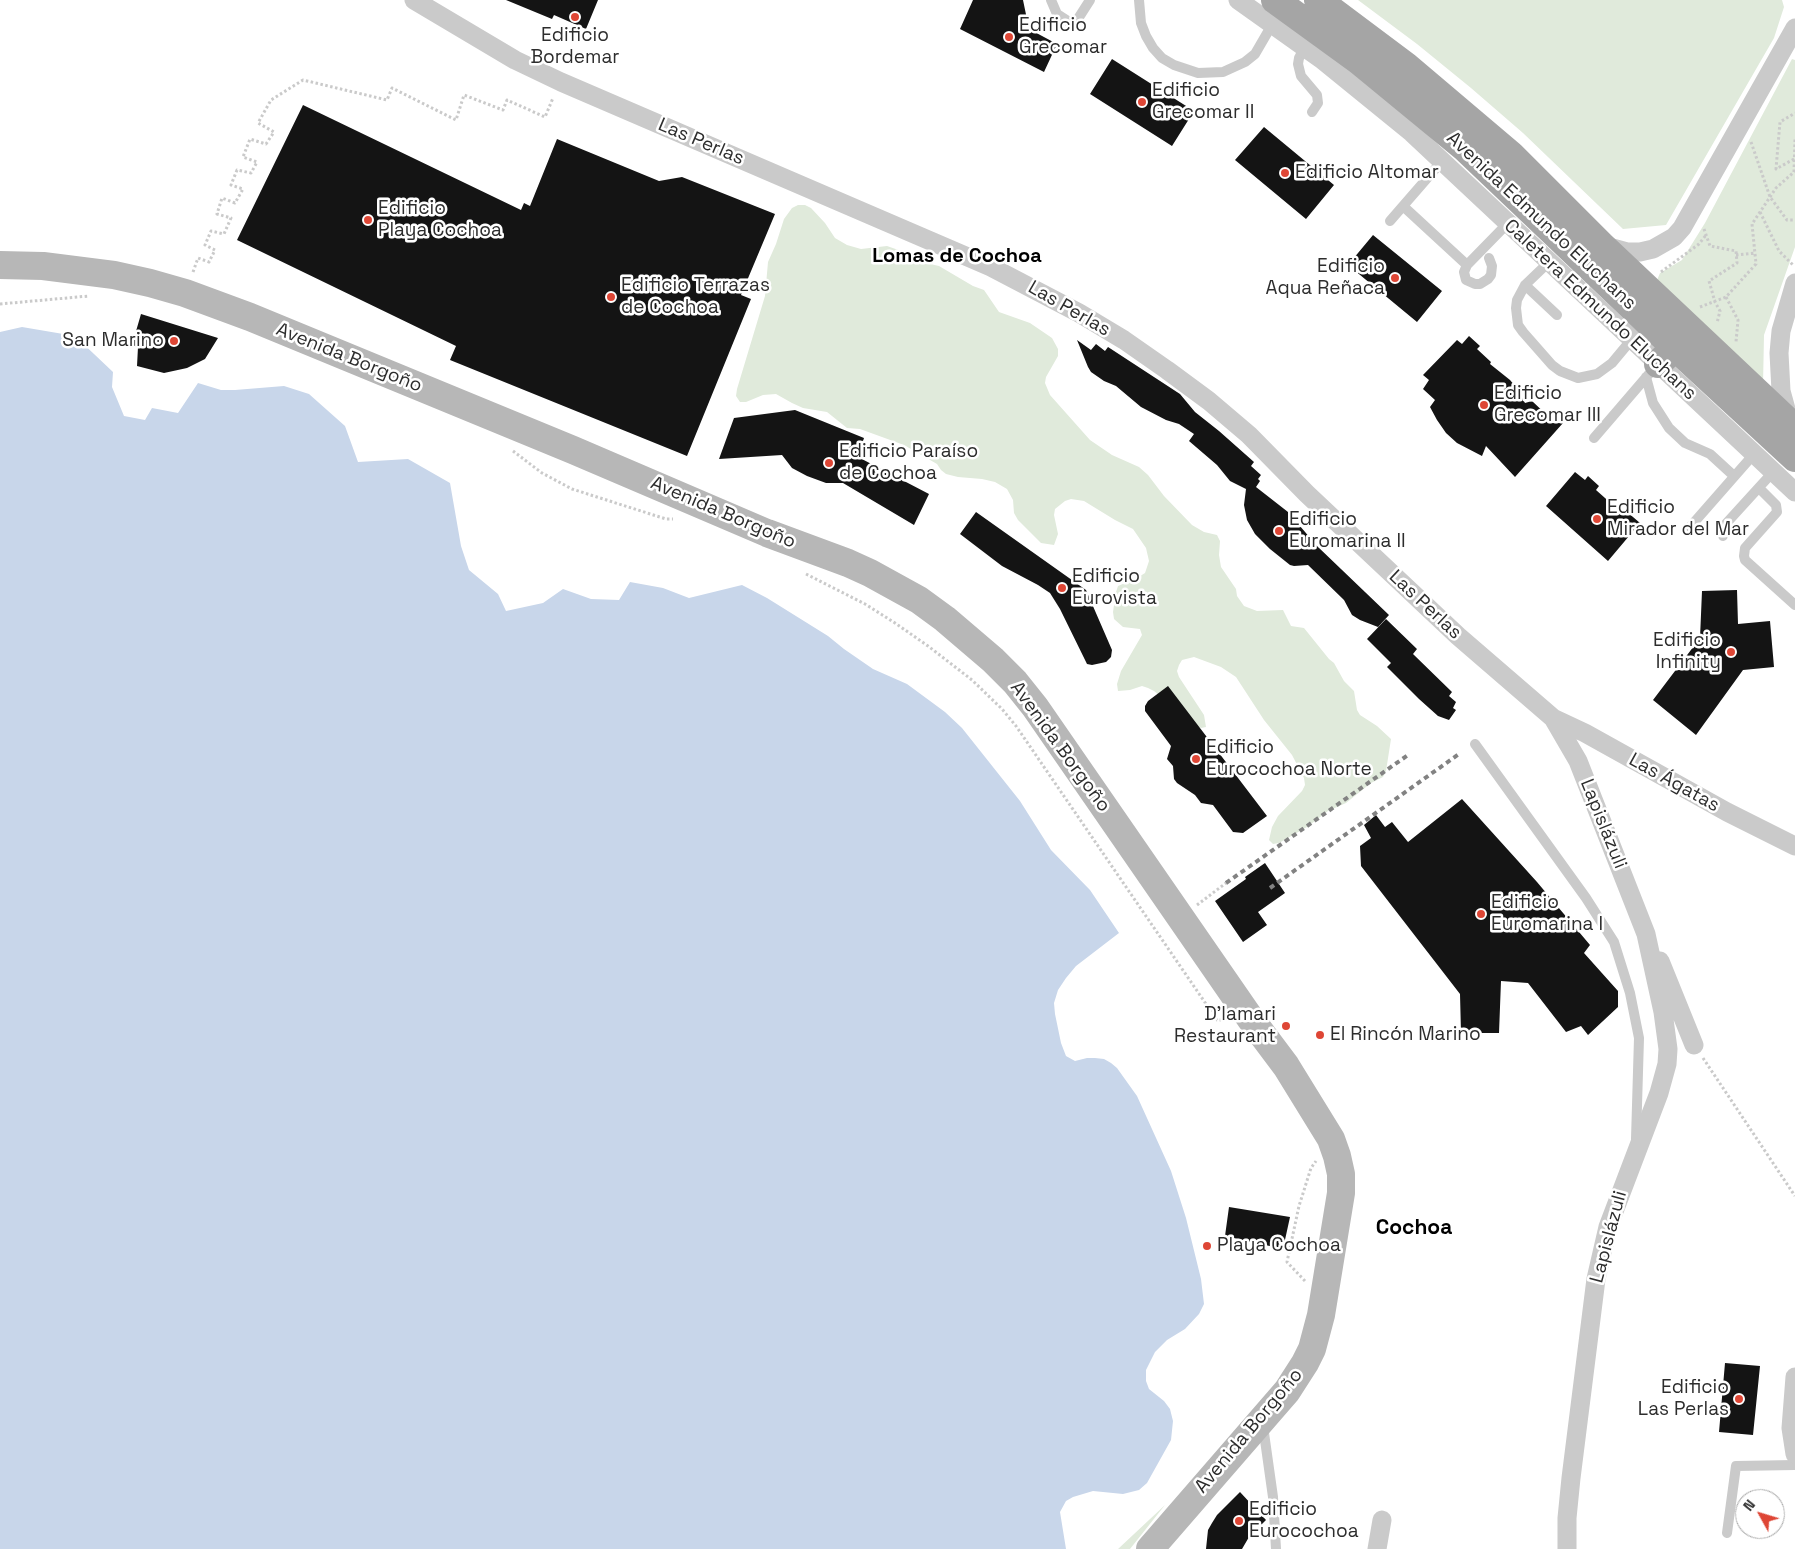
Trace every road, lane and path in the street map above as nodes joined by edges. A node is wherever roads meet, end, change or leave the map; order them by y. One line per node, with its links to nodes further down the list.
1 (414, 0): 62 (street, Las Perlas)
2 (1051, 0): 3 (lane)
3 (1090, 0)
4 (1139, 0): 7 (lane)
5 (1238, 0): 7 (street, Caletera Edmundo Eluchans)
6 (1326, 6): 10 (main road); 27 (main road, Avenida Edmundo Eluchans)
7 (1274, 12): 9 (street, Caletera Edmundo Eluchans); 10 (main road, Avenida Edmundo Eluchans)
8 (1795, 28): 15 (street)
9 (1306, 47): 11 (street, Caletera Edmundo Eluchans); 13 (lane)
10 (1358, 61): 11 (main road); 47 (main road, Avenida Edmundo Eluchans)
11 (1369, 96): 18 (street, Caletera Edmundo Eluchans)
12 (553, 98): 35 (path)
13 (1312, 112)
14 (1795, 113): 17 (path)
15 (1739, 128): 19 (path); 22 (street)
16 (1795, 139): 17 (path)
17 (1794, 159): 19 (path)
18 (1443, 160): 20 (lane); 25 (street, Caletera Edmundo Eluchans)
19 (1770, 197): 21 (path); 23 (path)
20 (1403, 206): 24 (lane); 33 (lane)
21 (1760, 212): 28 (path); 34 (path)
22 (1689, 217): 26 (path); 27 (street)
23 (1795, 220)
24 (1390, 222)
25 (1508, 223): 31 (street, Caletera Edmundo Eluchans); 33 (lane)
26 (1706, 235): 29 (path); 36 (path)
27 (1601, 245): 46 (main road, Avenida Edmundo Eluchans)
28 (1755, 253): 29 (path); 40 (path)
29 (1736, 255): 41 (path)
30 (1488, 258): 33 (lane)
31 (1549, 262): 38 (lane); 45 (street, Caletera Edmundo Eluchans)
32 (0, 264): 66 (main road, Avenida Borgoño)
33 (1467, 265)
34 (1795, 267)
35 (199, 276)
36 (1656, 276)
37 (1795, 284): 49 (street)
38 (1525, 285): 44 (lane); 45 (lane)
39 (91, 296): 42 (path)
40 (1726, 297): 41 (path); 48 (path)
41 (1715, 302): 43 (path); 46 (path)
42 (0, 304)
43 (1699, 308)
44 (1558, 315)
45 (1632, 339): 47 (street, Caletera Edmundo Eluchans)
46 (1706, 344): 47 (main road); 48 (main road, Avenida Edmundo Eluchans)
47 (1660, 363): 50 (lane); 52 (street, Caletera Edmundo Eluchans); 53 (main road, Avenida Edmundo Eluchans); 54 (lane)
48 (1733, 370): 49 (main road, Avenida Edmundo Eluchans)
49 (1793, 426)
50 (1594, 438)
51 (509, 447): 57 (path)
52 (1754, 454): 53 (street, Caletera Edmundo Eluchans); 54 (lane)
53 (1784, 465): 55 (lane); 56 (street, Caletera Edmundo Eluchans)
54 (1734, 476): 58 (lane)
55 (1759, 488): 59 (lane); 61 (lane)
56 (1795, 492)
57 (676, 519)
58 (1690, 527)
59 (1723, 536)
60 (804, 573): 68 (path)
61 (1795, 605)
62 (1553, 718): 64 (street, Las Ágatas); 67 (street, Lapislázuli)
63 (1475, 744): 70 (lane)
64 (1795, 846)
65 (1226, 883): 66 (path)
66 (1181, 918): 68 (main road, Avenida Borgoño)
67 (1646, 934): 69 (street, Lapislázuli); 70 (street, Lapislázuli)
68 (1250, 1018): 75 (main road, Avenida Borgoño)
69 (1694, 1046): 72 (path)
70 (1636, 1150): 83 (street, Lapislázuli)
71 (1319, 1158): 73 (path)
72 (1795, 1196)
73 (1302, 1289)
74 (1795, 1377): 76 (street)
75 (1262, 1418): 80 (main road, Avenida Borgoño); 81 (lane)
76 (1795, 1454)
77 (1795, 1465): 79 (lane)
78 (1382, 1520): 82 (street)
79 (1727, 1533)
80 (1150, 1549)
81 (1276, 1549)
82 (1377, 1549)
83 (1567, 1549)

